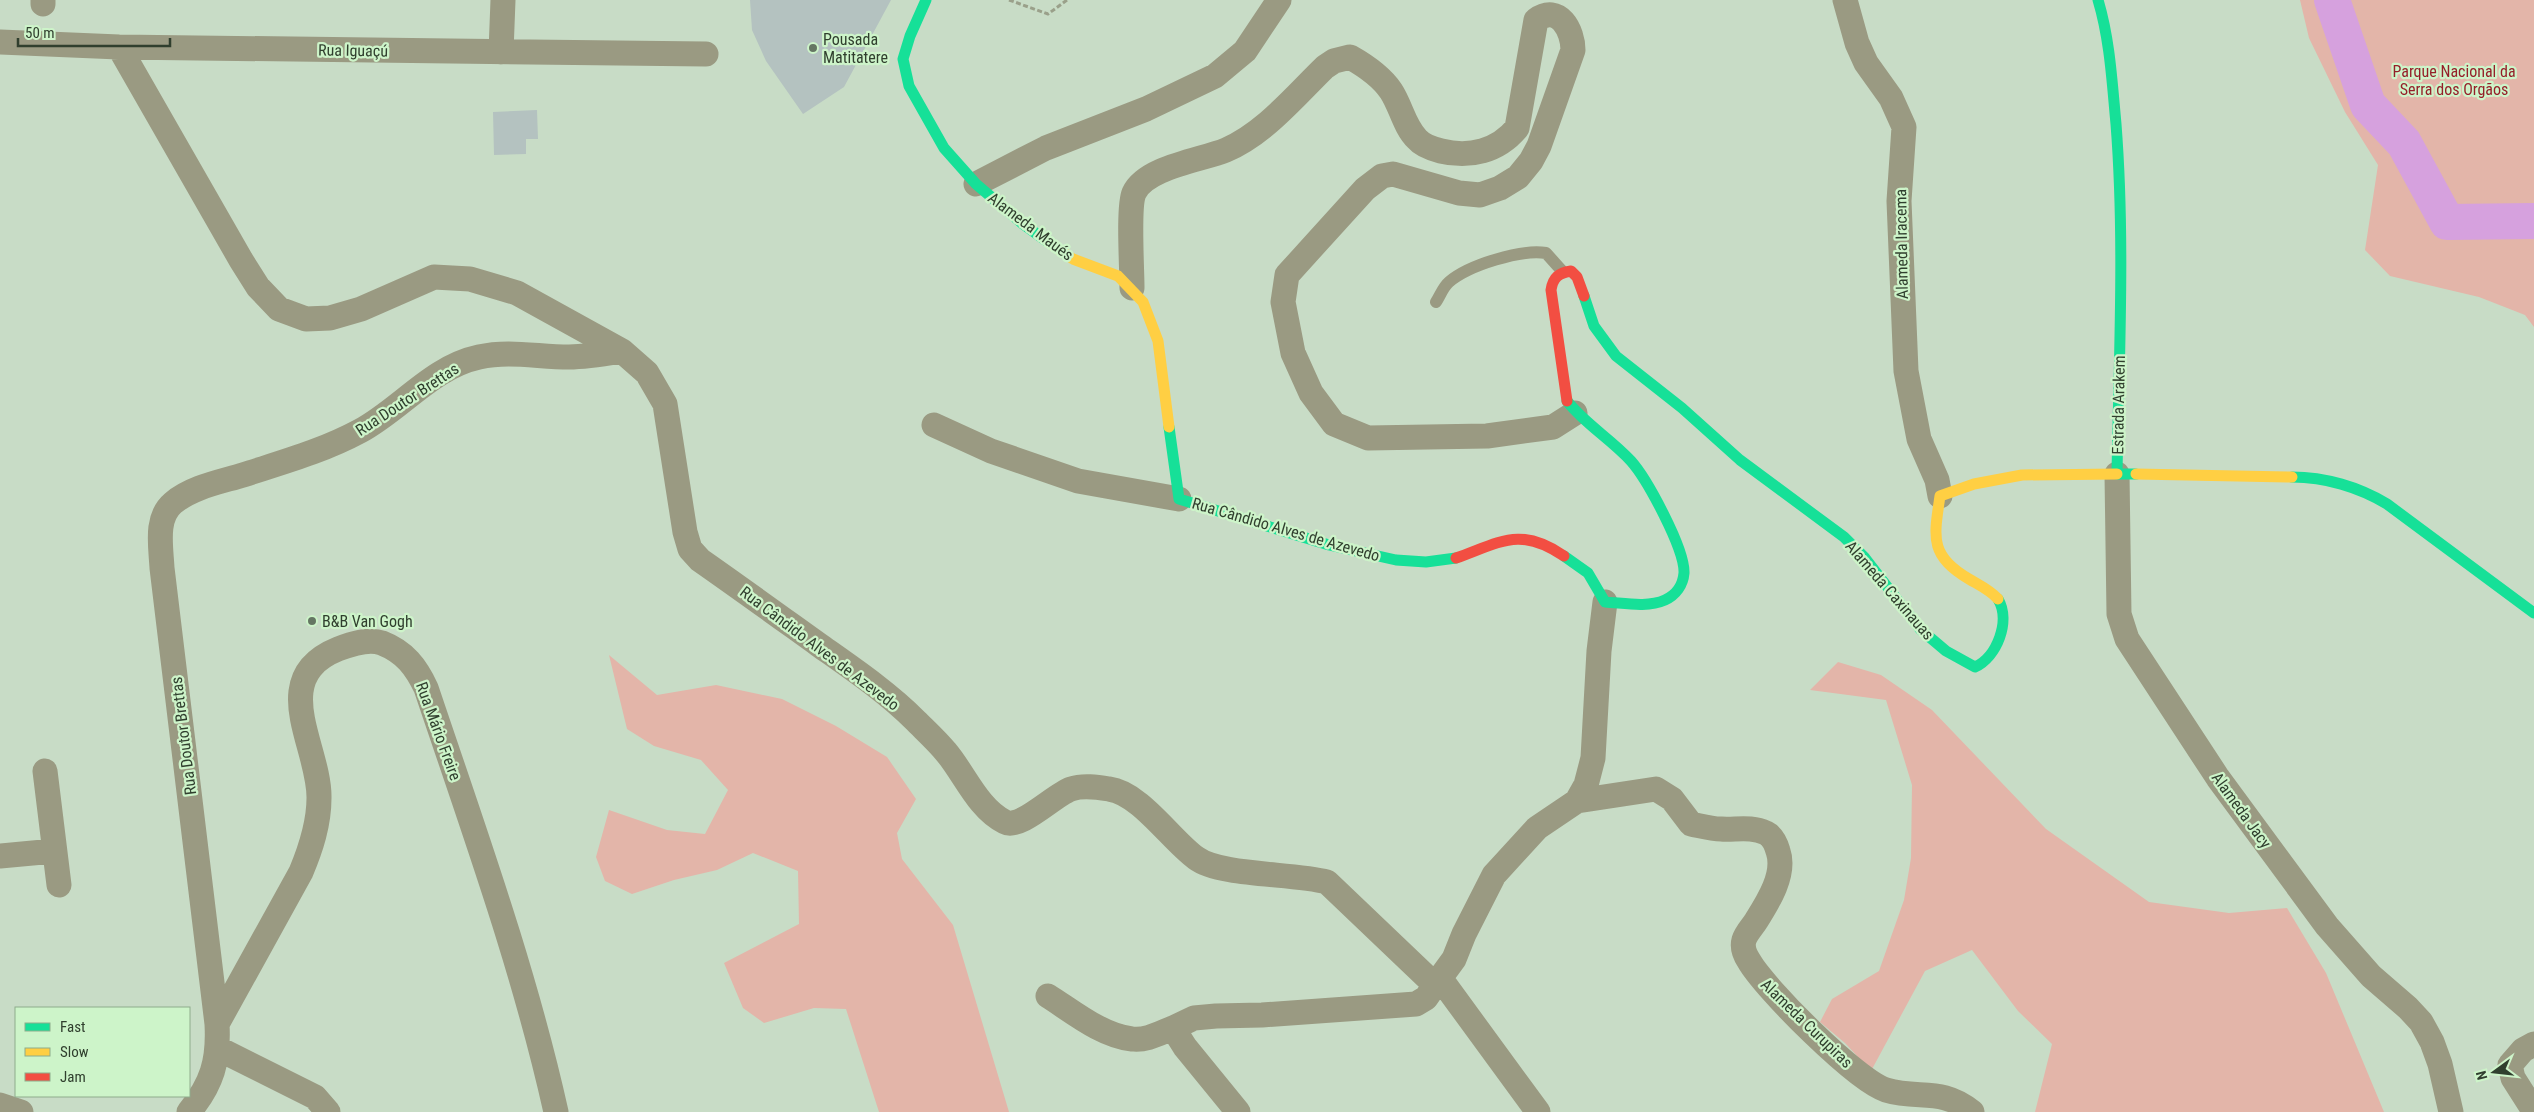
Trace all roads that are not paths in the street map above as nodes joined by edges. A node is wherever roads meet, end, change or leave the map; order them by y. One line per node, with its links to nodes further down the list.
1 (503, 0): 8 (street)
2 (926, 0): 10 (street, Alameda Maués)
3 (1278, 0): 10 (street)
4 (1844, 0): 18 (street, Alameda Iracema)
5 (2098, 0): 17 (street, Estrada Arakem)
6 (0, 42): 7 (street, Rua Iguaçú)
7 (119, 47): 8 (street, Rua Iguaçú); 14 (street)
8 (501, 52): 9 (street, Rua Iguaçú)
9 (706, 54)
10 (976, 184): 12 (street, Alameda Maués)
11 (1563, 272): 13 (lane); 15 (street); 18 (street, Alameda Caxinauas)
12 (1132, 288): 15 (street); 19 (street, Alameda Maués)
13 (1436, 302)
14 (622, 351): 27 (street, Rua Cândido Alves de Azevedo); 29 (street, Rua Doutor Brettas)
15 (1575, 413): 20 (street)
16 (934, 426): 19 (street)
17 (2117, 474): 18 (street); 21 (street, Estrada Arakem); 42 (street, Alameda Jacy)
18 (1940, 496)
19 (1179, 499): 20 (street, Rua Cândido Alves de Azevedo)
20 (1605, 602): 23 (street)
21 (2534, 613)
22 (45, 771): 24 (street)
23 (1577, 800): 27 (street); 41 (street, Alameda Curupiras)
24 (54, 852): 25 (street); 26 (street)
25 (0, 856)
26 (59, 885)
27 (1438, 982): 30 (street); 40 (street, Rua Cândido Alves de Azevedo)
28 (1048, 996): 30 (street)
29 (217, 1024): 32 (street); 38 (street, Rua Mário Freire)
30 (1173, 1028): 39 (street)
31 (2534, 1044): 34 (street)
32 (219, 1049): 36 (street); 37 (street)
33 (0, 1104): 35 (street)
34 (2534, 1111)
35 (21, 1112)
36 (189, 1112)
37 (328, 1112)
38 (556, 1112)
39 (1238, 1112)
40 (1538, 1112)
41 (1972, 1112)
42 (2451, 1112)

